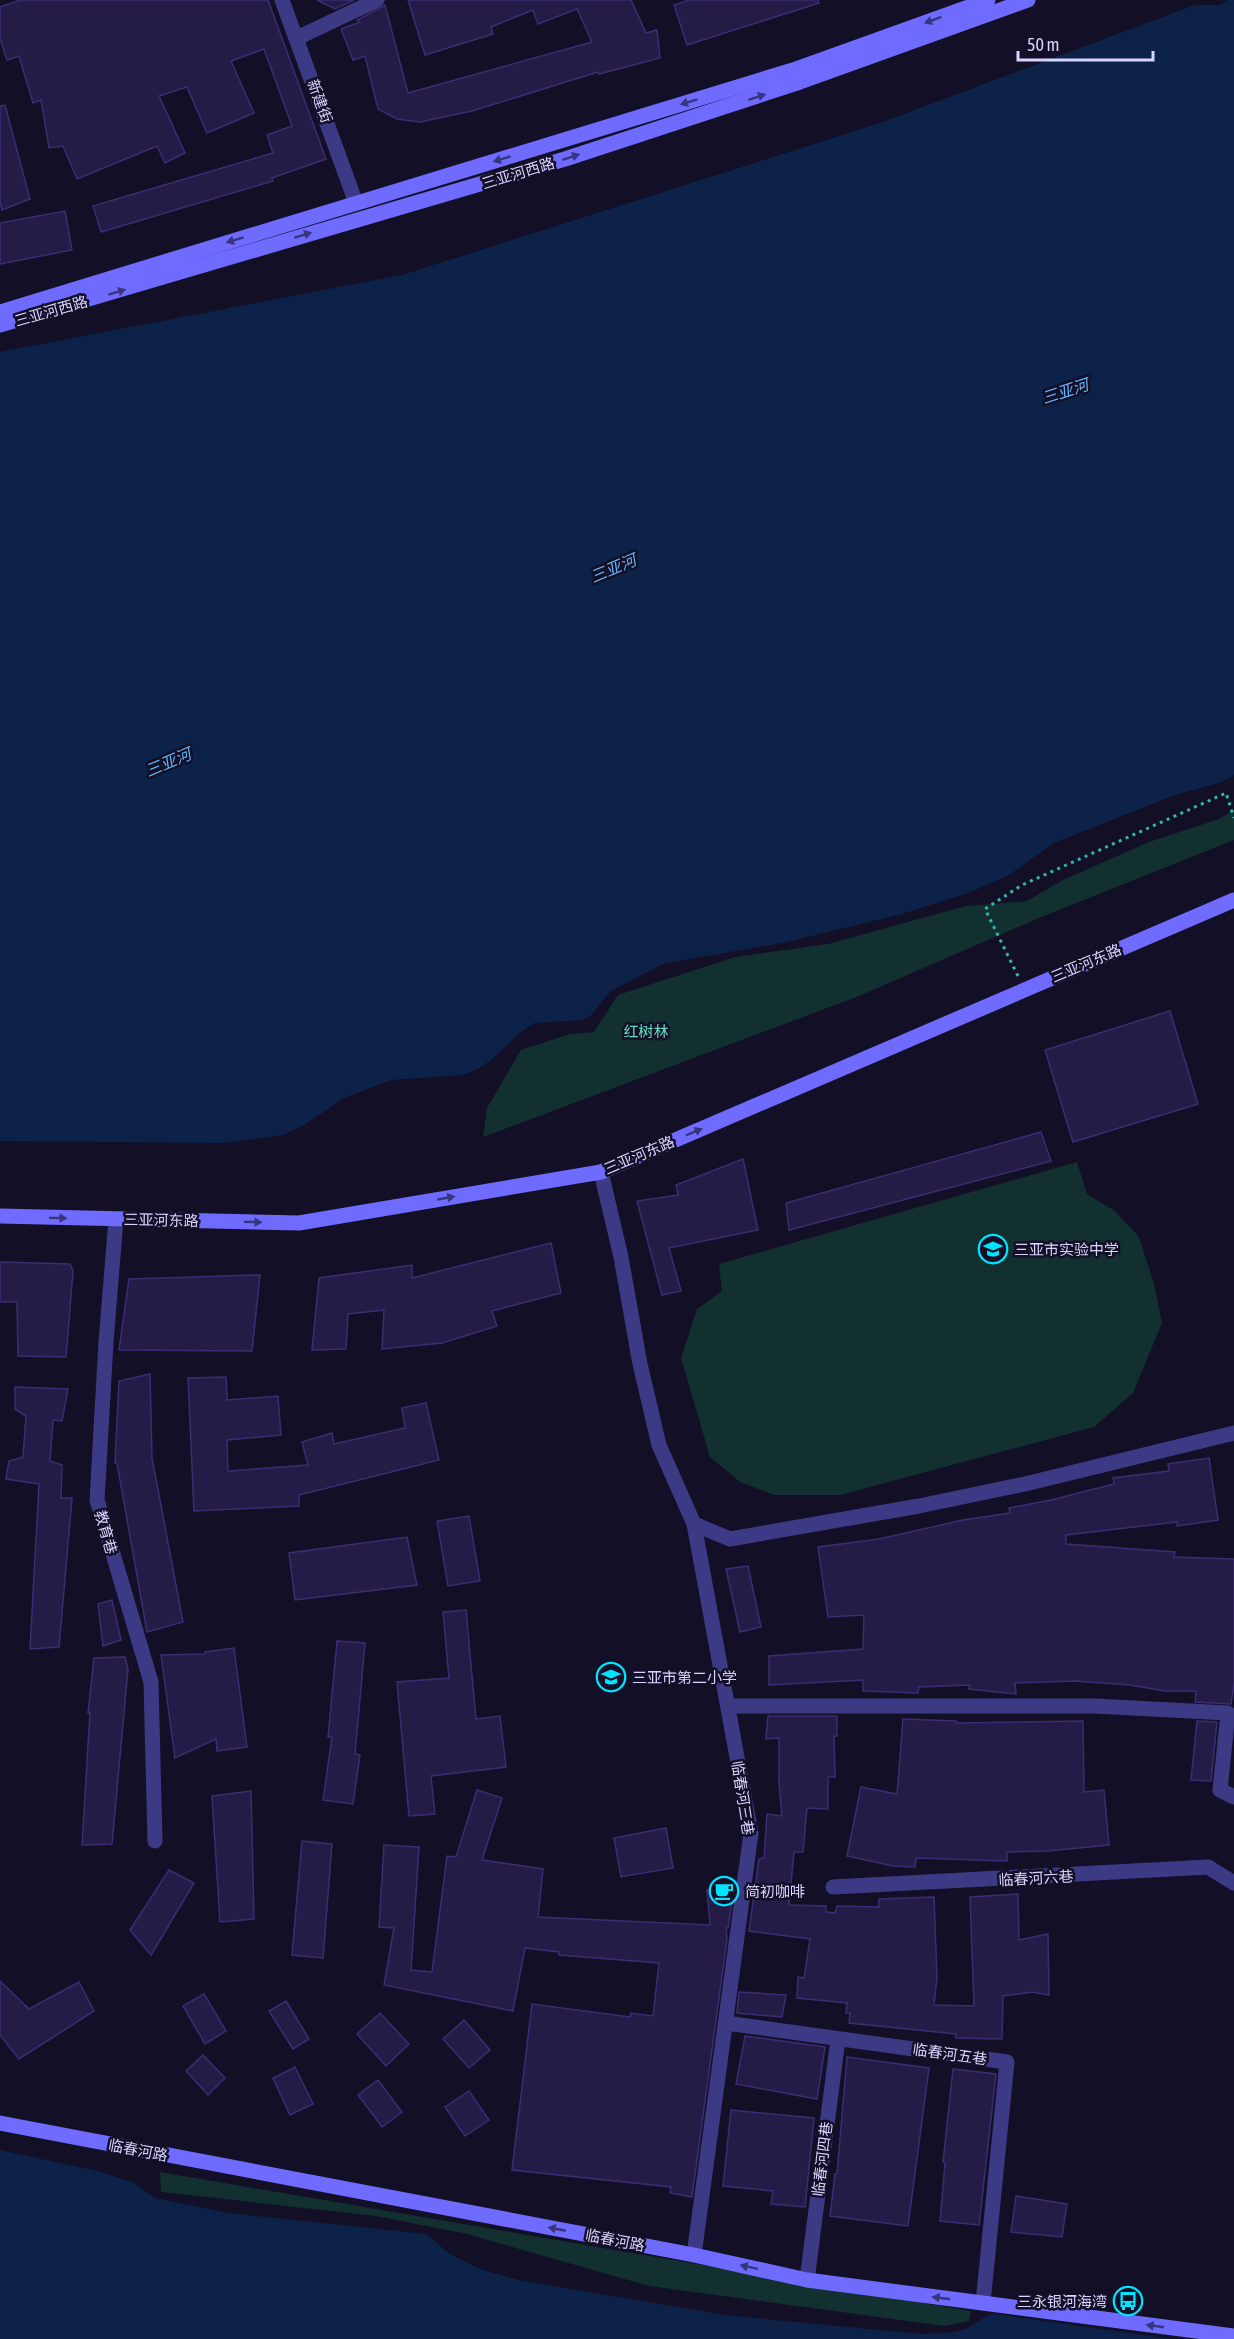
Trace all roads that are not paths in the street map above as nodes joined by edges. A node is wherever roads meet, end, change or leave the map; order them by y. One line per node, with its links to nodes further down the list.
1 (282, 0): 5 (street, 新建街)
2 (377, 0): 5 (street)
3 (988, 0): 6 (street, 三亚河西路, one-way to 6)
4 (1028, 0): 8 (street, 三亚河西路, one-way to 4)
5 (297, 38): 6 (street, 新建街)
6 (356, 203): 7 (street, 三亚河西路, one-way to 7)
7 (0, 312)
8 (0, 325)
9 (1234, 900): 10 (street, 三亚河东路, one-way to 9)
10 (601, 1172): 12 (street, 三亚河东路, one-way to 10); 14 (street, 临春河三巷)
11 (0, 1216): 12 (street, 三亚河东路, one-way to 12)
12 (116, 1220): 18 (street, 教育巷)
13 (1234, 1433): 14 (street)
14 (694, 1524): 15 (street, 临春河三巷)
15 (728, 1706): 16 (street); 21 (street, 临春河三巷)
16 (1231, 1714): 17 (street)
17 (1234, 1797)
18 (155, 1841)
19 (1234, 1883): 20 (street, 临春河六巷)
20 (833, 1887)
21 (726, 2023): 22 (street, 临春河五巷); 24 (street, 临春河三巷)
22 (838, 2039): 25 (street, 临春河四巷); 26 (street, 临春河五巷)
23 (0, 2123): 24 (street, 临春河路, one-way to 23)
24 (694, 2255): 25 (street, 临春河路, one-way to 24)
25 (807, 2280): 26 (street, 临春河路, one-way to 25)
26 (983, 2303): 27 (street, 临春河路, one-way to 26)
27 (1234, 2336)

